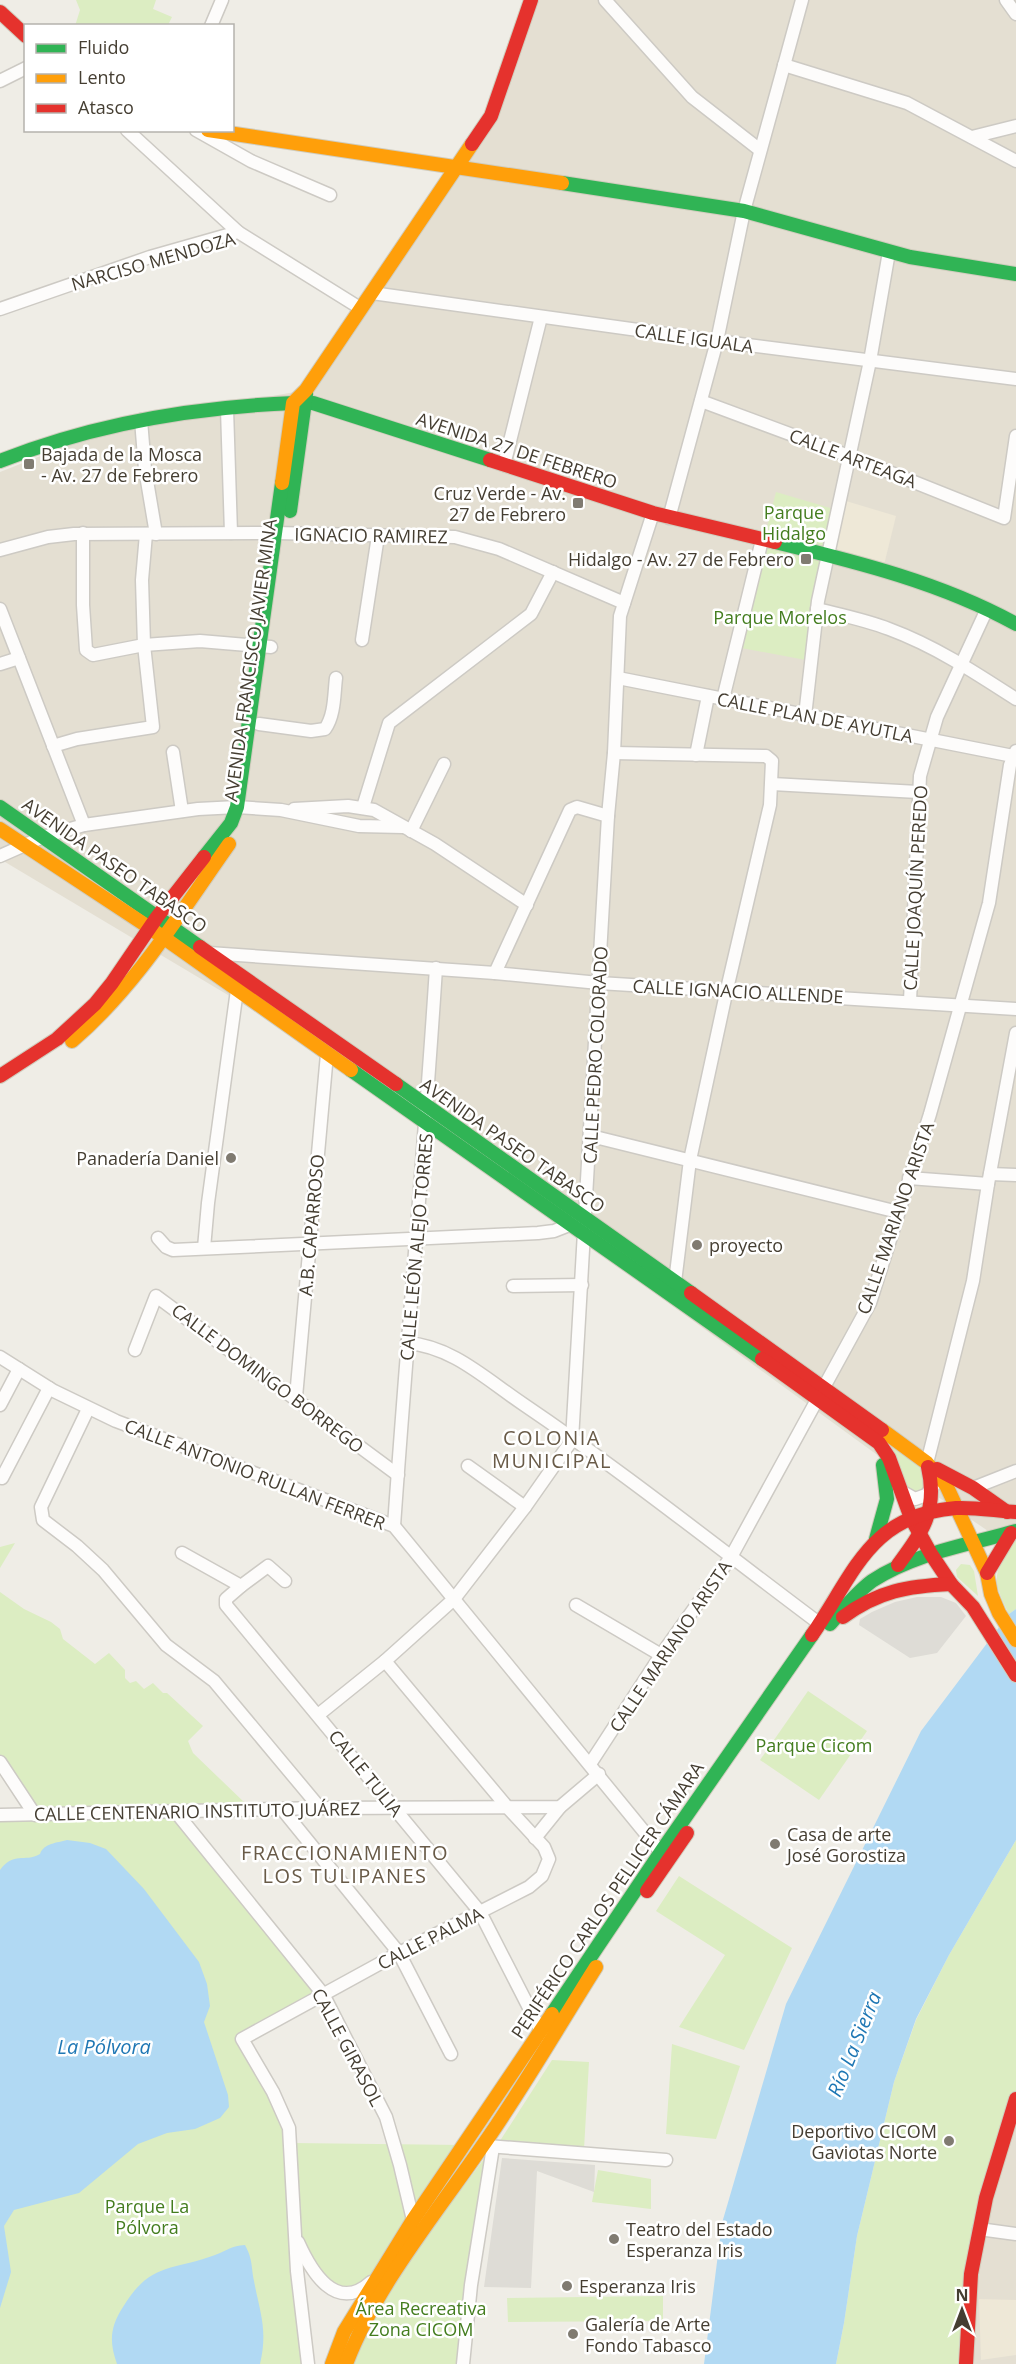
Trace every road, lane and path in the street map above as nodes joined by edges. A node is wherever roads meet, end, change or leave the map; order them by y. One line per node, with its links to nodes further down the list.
1 (222, 0): 8 (street)
2 (531, 0): 20 (main road, AVENIDA FRANCISCO JAVIER MINA)
3 (605, 0): 18 (street)
4 (802, 0): 10 (street)
5 (1006, 0): 7 (street)
6 (0, 12): 9 (main road)
7 (1016, 14)
8 (212, 24)
9 (24, 34)
10 (784, 65): 17 (street); 18 (street)
11 (24, 69): 12 (street)
12 (0, 81)
13 (1016, 126): 17 (street)
14 (129, 132): 23 (street)
15 (199, 132): 21 (street)
16 (221, 132): 20 (main road)
17 (972, 137): 19 (street)
18 (760, 150): 22 (street)
19 (1016, 161)
20 (456, 167): 22 (main road); 26 (main road, AVENIDA FRANCISCO JAVIER MINA)
21 (330, 195)
22 (744, 211): 24 (main road); 30 (street)
23 (238, 232): 27 (street, NARCISO MENDOZA); 28 (street, NARCISO MENDOZA)
24 (889, 252): 25 (main road); 31 (street)
25 (1016, 273)
26 (372, 293): 27 (main road, AVENIDA FRANCISCO JAVIER MINA); 29 (street, CALLE IGUALA)
27 (360, 308): 33 (main road, AVENIDA FRANCISCO JAVIER MINA)
28 (0, 309)
29 (541, 316): 30 (street, CALLE IGUALA); 40 (street)
30 (717, 341): 31 (street, CALLE IGUALA); 34 (street)
31 (870, 361): 32 (street, CALLE IGUALA); 38 (street)
32 (1016, 379)
33 (302, 398): 35 (main road, AVENIDA 27 DE FEBRERO); 40 (main road, AVENIDA 27 DE FEBRERO); 45 (main road, AVENIDA FRANCISCO JAVIER MINA)
34 (701, 401): 38 (street, CALLE ARTEAGA); 42 (street)
35 (227, 409): 36 (main road, AVENIDA 27 DE FEBRERO); 44 (street)
36 (141, 420): 39 (main road, AVENIDA 27 DE FEBRERO); 46 (street)
37 (1016, 436): 38 (street, CALLE ARTEAGA)
38 (849, 456): 50 (street)
39 (0, 461)
40 (504, 465): 41 (main road, AVENIDA 27 DE FEBRERO)
41 (653, 513): 42 (main road, AVENIDA 27 DE FEBRERO); 52 (street, CALLE PEDRO COLORADO)
42 (669, 518): 48 (main road, AVENIDA 27 DE FEBRERO)
43 (83, 533): 46 (street, IGNACIO RAMIREZ); 49 (street, IGNACIO RAMIREZ); 58 (street)
44 (231, 533): 45 (street, IGNACIO RAMIREZ); 46 (street, IGNACIO RAMIREZ)
45 (281, 533): 47 (street, IGNACIO RAMIREZ); 59 (main road, AVENIDA FRANCISCO JAVIER MINA)
46 (151, 534): 58 (street)
47 (378, 536): 51 (street, IGNACIO RAMIREZ); 57 (street)
48 (762, 540): 50 (main road, AVENIDA 27 DE FEBRERO); 66 (street)
49 (0, 550)
50 (828, 555): 54 (street); 55 (main road, AVENIDA 27 DE FEBRERO)
51 (553, 572): 52 (street, IGNACIO RAMIREZ); 80 (street)
52 (624, 603): 64 (street, CALLE PEDRO COLORADO)
53 (0, 609): 60 (street)
54 (817, 609): 62 (street); 68 (street)
55 (987, 609): 56 (main road, AVENIDA 27 DE FEBRERO); 62 (street, CALLE JOAQUÍN PEREDO)
56 (1016, 624)
57 (362, 640)
58 (144, 645): 59 (street); 71 (street)
59 (266, 646): 69 (main road, AVENIDA FRANCISCO JAVIER MINA); 81 (main road, AVENIDA FRANCISCO JAVIER MINA)
60 (19, 658): 61 (street); 71 (street)
61 (0, 664)
62 (961, 664): 67 (street); 70 (street, CALLE JOAQUÍN PEREDO)
63 (336, 678): 69 (street)
64 (618, 678): 65 (street, CALLE PLAN DE AYUTLA); 73 (street, CALLE PEDRO COLORADO)
65 (708, 696): 66 (street, CALLE PLAN DE AYUTLA); 75 (street)
66 (723, 699): 68 (street, CALLE PLAN DE AYUTLA)
67 (1016, 699)
68 (805, 716): 70 (street, CALLE PLAN DE AYUTLA)
69 (259, 724): 81 (main road, AVENIDA FRANCISCO JAVIER MINA)
70 (930, 739): 74 (street, CALLE PLAN DE AYUTLA); 78 (street, CALLE JOAQUÍN PEREDO)
71 (53, 746): 87 (street)
72 (173, 752): 82 (street)
73 (614, 753): 75 (street); 85 (street, CALLE PEDRO COLORADO)
74 (1015, 754): 84 (street, CALLE MARIANO ARISTA)
75 (696, 755): 77 (street)
76 (444, 764): 89 (street)
77 (772, 784): 78 (street); 100 (street)
78 (918, 792): 102 (street, CALLE JOAQUÍN PEREDO)
79 (0, 807): 90 (main road, AVENIDA PASEO TABASCO)
80 (363, 807): 83 (street); 89 (street)
81 (242, 808): 82 (street); 83 (street); 94 (main road, AVENIDA FRANCISCO JAVIER MINA); 95 (main road, AVENIDA FRANCISCO JAVIER MINA)
82 (182, 810): 87 (street)
83 (281, 810): 89 (street)
84 (1002, 815): 86 (street); 103 (street, CALLE MARIANO ARISTA)
85 (608, 816): 93 (street); 99 (street, CALLE PEDRO COLORADO)
86 (1016, 818)
87 (84, 825): 90 (street)
88 (0, 829): 91 (main road, AVENIDA PASEO TABASCO)
89 (407, 829): 93 (street)
90 (43, 837): 91 (street); 94 (main road, AVENIDA PASEO TABASCO)
91 (24, 846): 92 (street); 94 (main road, AVENIDA PASEO TABASCO)
92 (0, 856)
93 (527, 905): 98 (street)
94 (154, 922): 95 (main road, AVENIDA PASEO TABASCO); 107 (main road, AVENIDA FRANCISCO JAVIER MINA)
95 (167, 932): 96 (main road, AVENIDA PASEO TABASCO); 101 (main road, AVENIDA PASEO TABASCO); 108 (main road, AVENIDA FRANCISCO JAVIER MINA)
96 (209, 953): 97 (street, CALLE IGNACIO ALLENDE); 109 (main road, AVENIDA PASEO TABASCO)
97 (436, 968): 98 (street, CALLE IGNACIO ALLENDE); 109 (street, CALLE LEÓN ALEJO TORRES)
98 (495, 972): 99 (street, CALLE IGNACIO ALLENDE)
99 (599, 983): 100 (street, CALLE IGNACIO ALLENDE); 111 (street, CALLE PEDRO COLORADO)
100 (727, 989): 102 (street, CALLE IGNACIO ALLENDE); 112 (street)
101 (237, 990): 106 (main road, AVENIDA PASEO TABASCO); 123 (street)
102 (910, 1001): 103 (street, CALLE IGNACIO ALLENDE)
103 (961, 1005): 104 (street, CALLE IGNACIO ALLENDE); 114 (street, CALLE MARIANO ARISTA)
104 (1016, 1009)
105 (1016, 1033): 115 (street)
106 (327, 1053): 110 (main road, AVENIDA PASEO TABASCO); 122 (street, A.B. CAPARROSO)
107 (0, 1076)
108 (0, 1088)
109 (427, 1106): 110 (street, CALLE LEÓN ALEJO TORRES); 117 (main road, AVENIDA PASEO TABASCO)
110 (426, 1123): 118 (main road, AVENIDA PASEO TABASCO); 121 (street, CALLE LEÓN ALEJO TORRES)
111 (591, 1136): 112 (street); 117 (street, CALLE PEDRO COLORADO)
112 (690, 1160): 116 (street); 124 (street)
113 (1016, 1175): 115 (street)
114 (909, 1178): 115 (street); 116 (street, CALLE MARIANO ARISTA)
115 (989, 1179): 138 (street)
116 (898, 1212): 132 (street, CALLE MARIANO ARISTA)
117 (586, 1218): 118 (street); 119 (street, CALLE PEDRO COLORADO); 124 (main road, AVENIDA PASEO TABASCO)
118 (571, 1224): 119 (main road, AVENIDA PASEO TABASCO); 121 (street)
119 (585, 1235): 125 (street, CALLE PEDRO COLORADO); 132 (main road, AVENIDA PASEO TABASCO)
120 (158, 1238): 123 (street)
121 (417, 1240): 122 (street); 127 (street, CALLE LEÓN ALEJO TORRES)
122 (309, 1243): 123 (street); 133 (street, A.B. CAPARROSO)
123 (204, 1248)
124 (675, 1282): 132 (main road, AVENIDA PASEO TABASCO)
125 (582, 1285): 126 (street); 136 (street, CALLE PEDRO COLORADO)
126 (513, 1286)
127 (407, 1343): 136 (street); 141 (street, CALLE LEÓN ALEJO TORRES)
128 (135, 1350): 133 (street, CALLE DOMINGO BORREGO)
129 (0, 1357): 130 (street, CALLE ANTONIO RULLAN FERRER)
130 (19, 1369): 131 (street, CALLE ANTONIO RULLAN FERRER); 134 (street)
131 (49, 1388): 135 (street, CALLE ANTONIO RULLAN FERRER); 142 (street)
132 (821, 1393): 137 (main road, AVENIDA PASEO TABASCO); 138 (main road, AVENIDA PASEO TABASCO); 158 (street, CALLE MARIANO ARISTA)
133 (296, 1397): 141 (street, CALLE DOMINGO BORREGO)
134 (0, 1405)
135 (88, 1409): 151 (street, CALLE ANTONIO RULLAN FERRER); 178 (street)
136 (573, 1437): 146 (street, CALLE PEDRO COLORADO); 158 (street)
137 (879, 1443): 145 (main road, AVENIDA PASEO TABASCO); 154 (main road)
138 (927, 1463): 143 (main road); 144 (main road); 147 (main road, AVENIDA PASEO TABASCO)
139 (468, 1466): 146 (street)
140 (1016, 1471): 144 (street)
141 (398, 1475): 151 (street, CALLE LEÓN ALEJO TORRES)
142 (2, 1479)
143 (934, 1485): 145 (street); 148 (main road)
144 (973, 1488): 149 (main road)
145 (901, 1491): 150 (main road, AVENIDA PASEO TABASCO)
146 (525, 1507): 164 (street, CALLE PEDRO COLORADO)
147 (958, 1508): 148 (main road, PERIFÉRICO CARLOS PELLICER CÁMARA); 149 (main road, PERIFÉRICO CARLOS PELLICER CÁMARA); 155 (main road, AVENIDA PASEO TABASCO)
148 (931, 1512): 150 (main road, PERIFÉRICO CARLOS PELLICER CÁMARA); 153 (main road)
149 (1012, 1513)
150 (911, 1518): 153 (main road, AVENIDA PASEO TABASCO); 154 (main road, PERIFÉRICO CARLOS PELLICER CÁMARA)
151 (394, 1526): 164 (street, CALLE ANTONIO RULLAN FERRER)
152 (1013, 1532): 155 (main road, PERIFÉRICO CARLOS PELLICER CÁMARA); 160 (main road)
153 (920, 1535): 157 (main road, AVENIDA PASEO TABASCO); 159 (main road)
154 (876, 1540): 166 (main road, PERIFÉRICO CARLOS PELLICER CÁMARA)
155 (973, 1542): 157 (main road, PERIFÉRICO CARLOS PELLICER CÁMARA); 160 (main road, AVENIDA PASEO TABASCO)
156 (182, 1553): 163 (street)
157 (931, 1554): 159 (main road, PERIFÉRICO CARLOS PELLICER CÁMARA); 162 (main road, AVENIDA PASEO TABASCO)
158 (731, 1557): 166 (street); 169 (street, CALLE MARIANO ARISTA)
159 (898, 1565): 168 (main road, PERIFÉRICO CARLOS PELLICER CÁMARA)
160 (987, 1573): 167 (main road, AVENIDA PASEO TABASCO)
161 (285, 1581): 163 (street)
162 (951, 1584): 168 (main road); 171 (main road, AVENIDA PASEO TABASCO)
163 (241, 1586): 172 (street, CALLE TULIA)
164 (454, 1599): 170 (street, CALLE PEDRO COLORADO); 174 (street, CALLE ANTONIO RULLAN FERRER)
165 (576, 1605): 169 (street)
166 (820, 1624): 185 (main road, PERIFÉRICO CARLOS PELLICER CÁMARA)
167 (1016, 1640)
168 (812, 1651): 185 (main road, PERIFÉRICO CARLOS PELLICER CÁMARA)
169 (661, 1655): 174 (street, CALLE MARIANO ARISTA)
170 (385, 1661): 172 (street, CALLE PEDRO COLORADO); 179 (street, CALLE PALMA)
171 (1016, 1675)
172 (318, 1716): 176 (street, CALLE TULIA)
173 (0, 1762): 183 (street)
174 (590, 1764): 175 (street, CALLE ANTONIO RULLAN FERRER)
175 (599, 1774): 177 (street); 185 (street, CALLE ANTONIO RULLAN FERRER)
176 (393, 1807): 178 (street, CALLE CENTENARIO INSTITUTO JUÁREZ); 179 (street, CALLE CENTENARIO INSTITUTO JUÁREZ); 186 (street, CALLE TULIA)
177 (560, 1807): 179 (street, CALLE CENTENARIO INSTITUTO JUÁREZ); 184 (street)
178 (320, 1808): 180 (street, CALLE CENTENARIO INSTITUTO JUÁREZ)
179 (508, 1808): 184 (street, CALLE PALMA)
180 (282, 1809): 181 (street, CALLE CENTENARIO INSTITUTO JUÁREZ); 187 (street)
181 (175, 1811): 183 (street, CALLE CENTENARIO INSTITUTO JUÁREZ); 188 (street, CALLE GIRASOL)
182 (0, 1815): 183 (street, CALLE CENTENARIO INSTITUTO JUÁREZ)
183 (34, 1815)
184 (535, 1838): 186 (street, CALLE PALMA)
185 (665, 1856): 189 (main road, PERIFÉRICO CARLOS PELLICER CÁMARA); 190 (main road, PERIFÉRICO CARLOS PELLICER CÁMARA)
186 (480, 1912): 187 (street, CALLE PALMA); 189 (street, CALLE TULIA)
187 (399, 1953): 188 (street, CALLE PALMA); 191 (street)
188 (323, 1994): 196 (street, CALLE GIRASOL); 199 (street, CALLE PALMA)
189 (540, 2029): 190 (street, CALLE TULIA); 193 (main road, PERIFÉRICO CARLOS PELLICER CÁMARA)
190 (548, 2044): 194 (main road, PERIFÉRICO CARLOS PELLICER CÁMARA)
191 (451, 2054)
192 (1016, 2099): 197 (main road)
193 (464, 2145): 194 (street); 196 (main road, PERIFÉRICO CARLOS PELLICER CÁMARA)
194 (488, 2146): 195 (street); 203 (main road, PERIFÉRICO CARLOS PELLICER CÁMARA); 204 (street)
195 (666, 2160)
196 (413, 2220): 200 (main road, PERIFÉRICO CARLOS PELLICER CÁMARA)
197 (980, 2229): 198 (street); 205 (main road)
198 (1016, 2234)
199 (295, 2235): 200 (street); 201 (street)
200 (377, 2276): 202 (main road, PERIFÉRICO CARLOS PELLICER CÁMARA)
201 (308, 2364)
202 (332, 2364)
203 (346, 2364)
204 (463, 2364)
205 (966, 2364)

